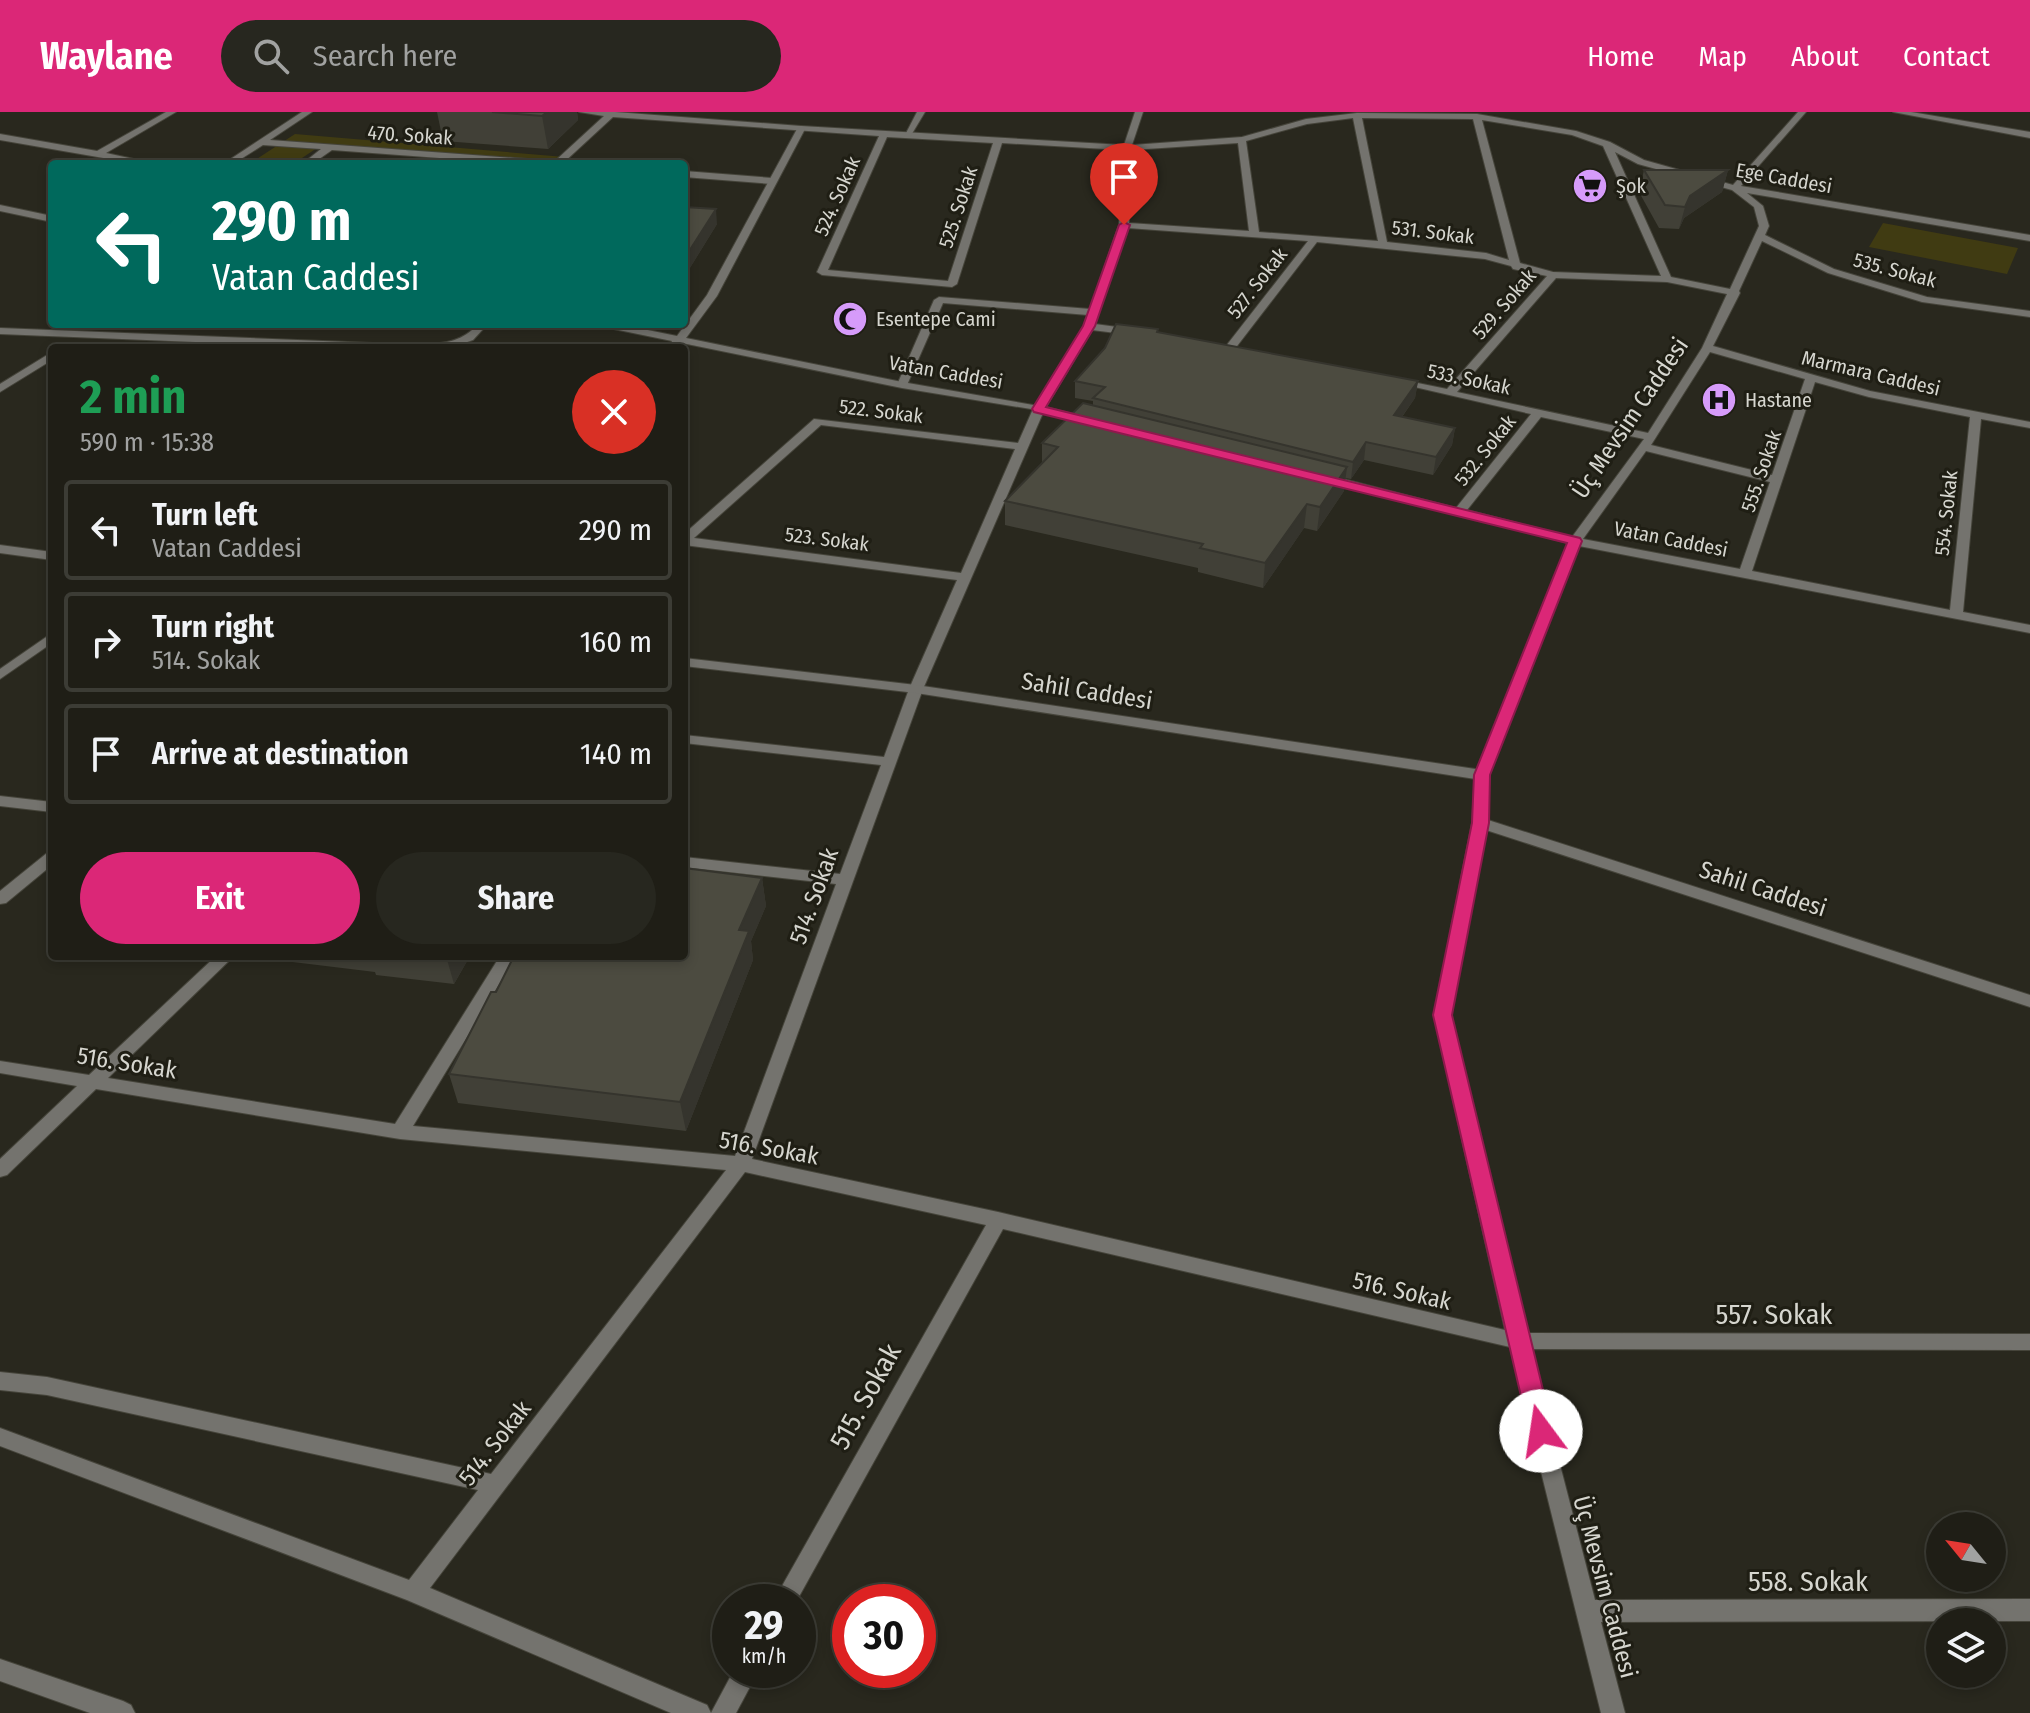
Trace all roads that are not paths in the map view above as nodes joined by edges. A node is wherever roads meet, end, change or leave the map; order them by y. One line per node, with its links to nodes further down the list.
1 (172, 112): 29 (street)
2 (308, 112): 15 (street)
3 (583, 112): 9 (street, Ege Caddesi)
4 (921, 112): 17 (street)
5 (1139, 112): 26 (street, 514. Sokak)
6 (1802, 112): 38 (street)
7 (1897, 112): 12 (street)
8 (1436, 113): 11 (street, Ege Caddesi); 13 (street, Ege Caddesi)
9 (610, 115): 10 (street, Ege Caddesi); 35 (street)
10 (659, 115): 14 (street, Ege Caddesi)
11 (1357, 115): 21 (street, Ege Caddesi); 46 (street)
12 (1935, 115): 18 (street)
13 (1477, 117): 24 (street, Ege Caddesi); 47 (street, 529. Sokak)
14 (801, 129): 16 (street, Ege Caddesi); 37 (street)
15 (276, 132): 23 (street); 28 (street, 470. Sokak)
16 (884, 134): 17 (street, Ege Caddesi); 50 (street, 524. Sokak)
17 (907, 135): 22 (street, Ege Caddesi)
18 (2030, 135)
19 (0, 137): 20 (street)
20 (20, 140): 27 (street); 29 (street)
21 (1242, 140): 26 (street, Ege Caddesi); 42 (street)
22 (998, 141): 26 (street, Ege Caddesi); 50 (street, 525. Sokak)
23 (261, 142): 25 (street, 470. Sokak); 31 (street)
24 (1607, 144): 38 (street, Ege Caddesi); 49 (street)
25 (330, 147): 28 (street, 470. Sokak); 32 (street)
26 (1127, 148): 41 (street, 514. Sokak)
27 (0, 149)
28 (440, 151): 33 (street); 34 (street, 470. Sokak)
29 (100, 153): 30 (street)
30 (134, 160)
31 (233, 160)
32 (312, 160)
33 (432, 160)
34 (537, 160)
35 (561, 160)
36 (688, 174): 37 (street)
37 (772, 181): 61 (street)
38 (1735, 188): 43 (street); 44 (street, Ege Caddesi)
39 (0, 208): 40 (street)
40 (48, 218)
41 (1124, 225): 42 (street, 531. Sokak); 52 (street, 514. Sokak)
42 (1254, 233): 45 (street, 531. Sokak)
43 (1758, 235): 51 (street, Üç Mevsim Caddesi); 53 (street, 535. Sokak)
44 (2030, 238)
45 (1313, 241): 46 (street, 531. Sokak); 67 (street, 527. Sokak)
46 (1383, 244): 47 (street, 531. Sokak)
47 (1516, 267): 48 (street, 531. Sokak)
48 (1553, 275): 49 (street, 531. Sokak); 75 (street, 529. Sokak)
49 (1667, 279): 51 (street, 531. Sokak)
50 (952, 284)
51 (1735, 293): 68 (street, Üç Mevsim Caddesi)
52 (1094, 312): 54 (street, 514. Sokak); 73 (street)
53 (2030, 314)
54 (1089, 326): 60 (street); 76 (street, 514. Sokak)
55 (93, 328): 59 (street)
56 (479, 328): 64 (street)
57 (624, 328): 61 (street, Vatan Caddesi)
58 (0, 331): 59 (street)
59 (84, 334): 62 (street); 63 (street)
60 (1152, 336)
61 (681, 339): 65 (street); 73 (street, Vatan Caddesi)
62 (68, 344)
63 (271, 344)
64 (455, 344)
65 (675, 344)
66 (1215, 346): 67 (street)
67 (1230, 348): 69 (street)
68 (1707, 348): 72 (street, Marmara Caddesi); 81 (street, Üç Mevsim Caddesi)
69 (1246, 351)
70 (48, 358): 74 (street)
71 (1381, 379): 75 (street, 533. Sokak)
72 (1811, 379): 78 (street, Marmara Caddesi); 84 (street, 555. Sokak)
73 (902, 385): 76 (street, Vatan Caddesi)
74 (0, 389)
75 (1450, 393): 77 (street, 533. Sokak)
76 (1039, 409): 79 (street, Vatan Caddesi); 82 (street, 514. Sokak)
77 (1539, 412): 81 (street, 533. Sokak); 85 (street, 532. Sokak)
78 (1976, 414): 80 (street, Marmara Caddesi); 93 (street, 554. Sokak)
79 (1099, 424)
80 (2030, 425)
81 (1647, 442): 84 (street, 533. Sokak); 88 (street, Üç Mevsim Caddesi)
82 (1024, 447): 86 (street, 522. Sokak); 92 (street, 514. Sokak)
83 (1309, 475): 85 (street, Vatan Caddesi)
84 (1777, 480): 91 (street, 555. Sokak)
85 (1460, 511): 88 (street, Vatan Caddesi)
86 (688, 538)
87 (688, 541): 92 (street, 523. Sokak)
88 (1575, 541): 91 (street, Vatan Caddesi); 101 (street, Üç Mevsim Caddesi)
89 (0, 549): 90 (street)
90 (48, 555)
91 (1745, 574): 93 (street, Vatan Caddesi)
92 (962, 577): 98 (street, 514. Sokak)
93 (1956, 615): 94 (street, Vatan Caddesi)
94 (2030, 629)
95 (48, 640): 97 (street)
96 (688, 662): 98 (street, Sahil Caddesi)
97 (0, 675)
98 (916, 689): 100 (street, 514. Sokak); 101 (street, Sahil Caddesi)
99 (688, 739): 100 (street)
100 (889, 762): 107 (street, 514. Sokak)
101 (1482, 775): 104 (street, Üç Mevsim Caddesi)
102 (0, 801): 103 (street)
103 (48, 807)
104 (1480, 823): 111 (street, Sahil Caddesi); 118 (street, Üç Mevsim Caddesi)
105 (48, 860): 108 (street)
106 (688, 862): 107 (street)
107 (845, 880): 115 (street, 514. Sokak)
108 (0, 899)
109 (222, 960): 113 (street)
110 (506, 960): 114 (street)
111 (2030, 1001)
112 (0, 1067): 113 (street, 516. Sokak)
113 (92, 1081): 114 (street, 516. Sokak); 116 (street)
114 (400, 1132): 115 (street, 516. Sokak)
115 (741, 1164): 117 (street, 516. Sokak); 122 (street, 514. Sokak)
116 (0, 1170)
117 (998, 1220): 118 (street, 516. Sokak); 123 (street, 515. Sokak)
118 (1518, 1341): 119 (street, 557. Sokak); 126 (street, Üç Mevsim Caddesi)
119 (2030, 1342)
120 (0, 1381): 122 (street)
121 (0, 1437): 124 (street)
122 (493, 1484): 124 (street, 514. Sokak)
123 (794, 1584)
124 (413, 1592): 130 (street)
125 (2030, 1610): 126 (street, 558. Sokak)
126 (1586, 1611): 132 (street, Üç Mevsim Caddesi)
127 (0, 1670): 129 (street)
128 (737, 1688): 131 (street)
129 (123, 1713)
130 (699, 1713)
131 (723, 1713)
132 (1613, 1713)

